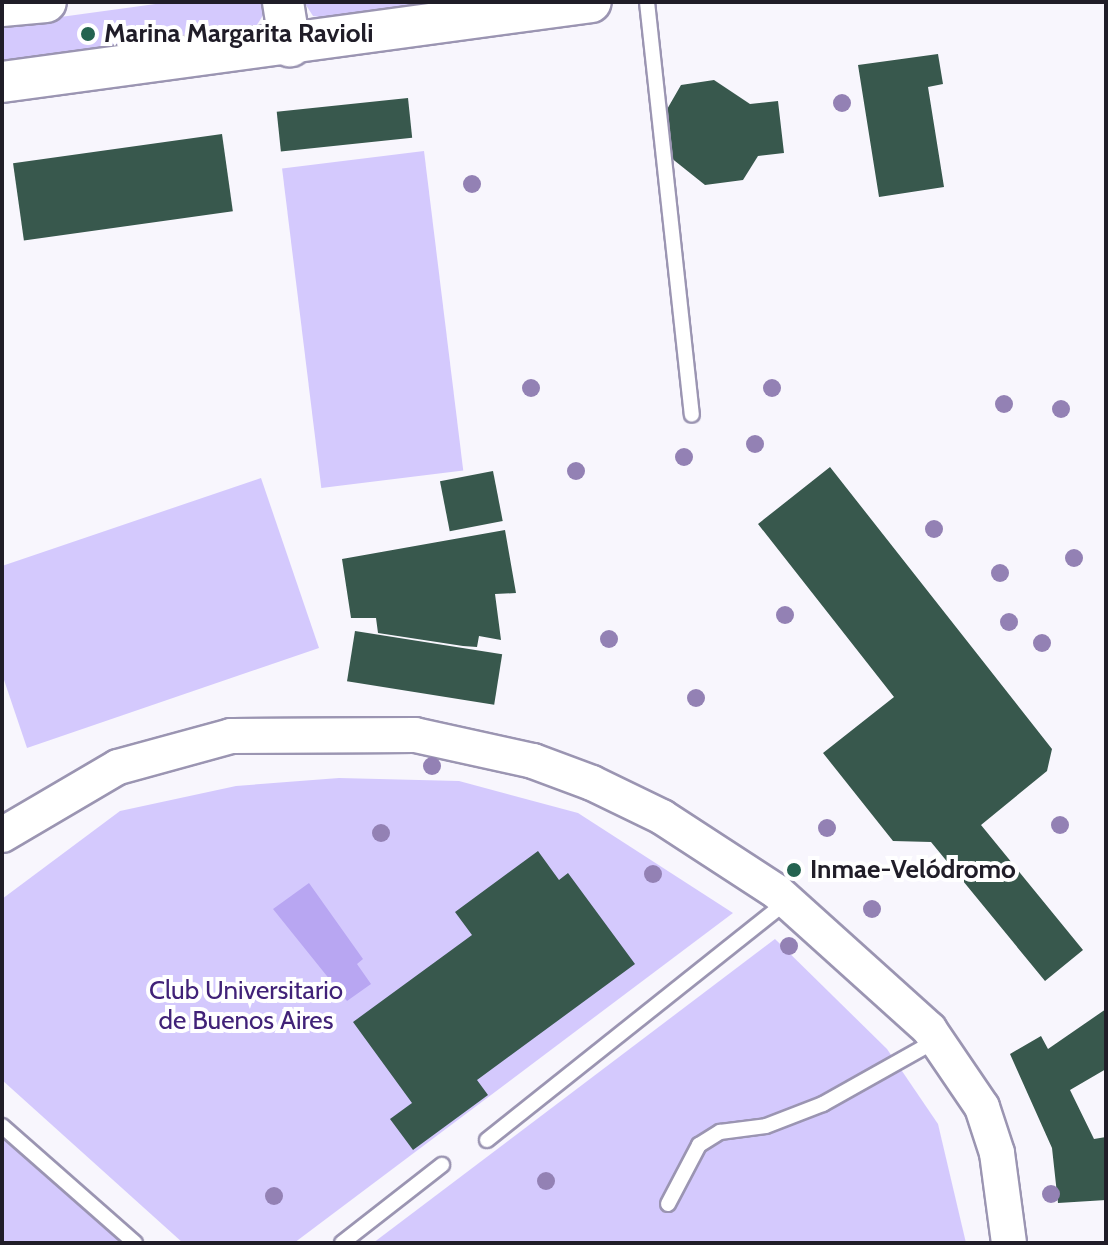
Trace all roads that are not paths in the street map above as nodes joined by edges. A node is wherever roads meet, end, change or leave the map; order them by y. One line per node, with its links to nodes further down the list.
1 (46, 2): 5 (main road)
2 (283, 2): 6 (main road)
3 (591, 2): 6 (main road)
4 (647, 2): 8 (lane)
5 (2, 6)
6 (290, 46): 7 (main road)
7 (2, 82)
8 (692, 415)
9 (2, 835): 10 (street)
10 (787, 901): 11 (street); 13 (lane)
11 (937, 1040): 15 (lane); 18 (street)
12 (2, 1126): 16 (lane)
13 (487, 1140)
14 (442, 1165): 17 (lane)
15 (668, 1204)
16 (135, 1243)
17 (342, 1243)
18 (1009, 1243)

